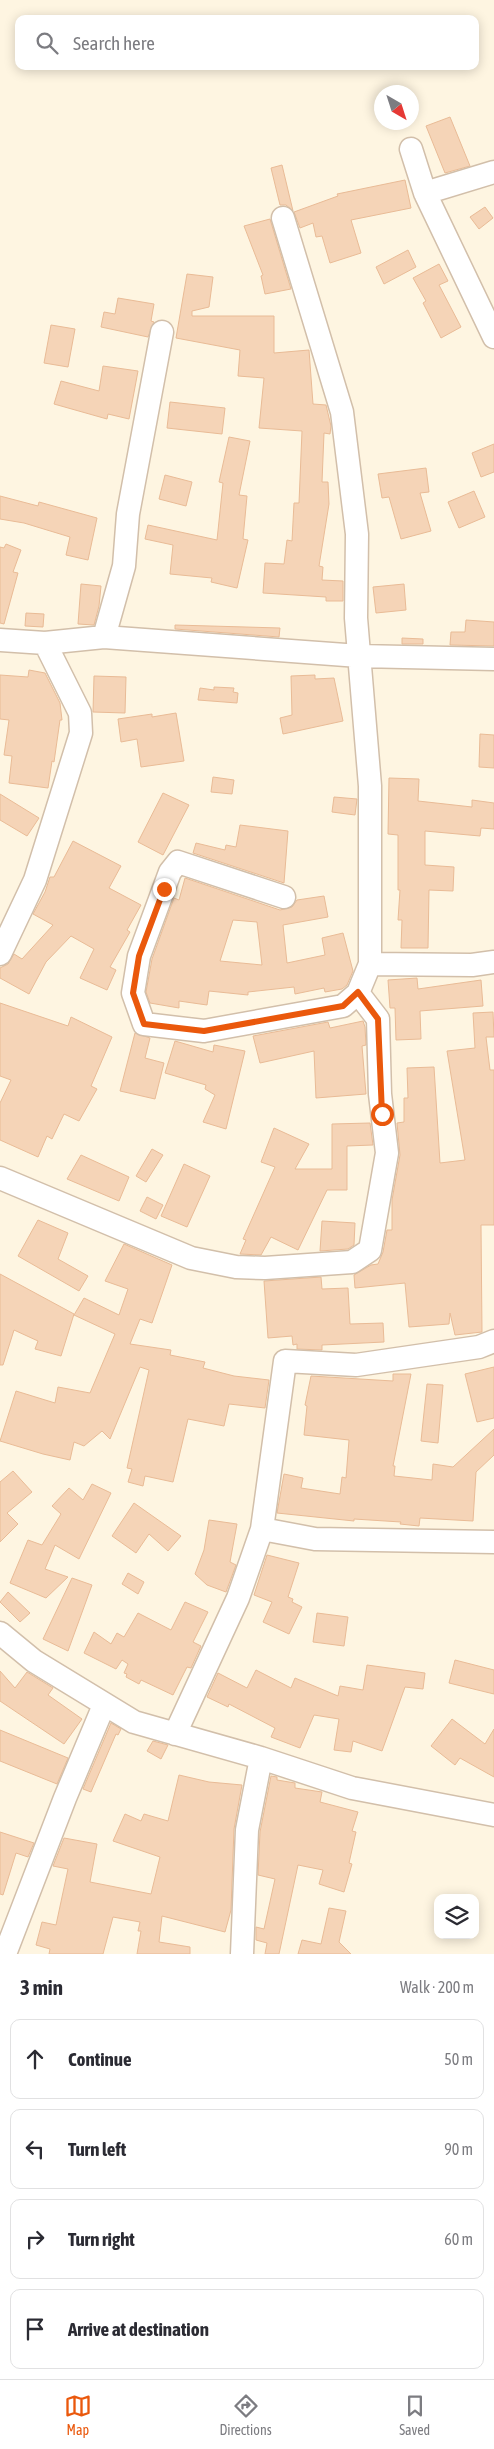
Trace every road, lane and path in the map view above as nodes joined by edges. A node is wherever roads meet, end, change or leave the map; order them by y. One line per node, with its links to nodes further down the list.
1 (411, 149): 3 (street)
2 (494, 172): 3 (street)
3 (425, 193): 6 (street)
4 (283, 218): 10 (street)
5 (162, 332): 7 (street)
6 (494, 337)
7 (104, 637): 9 (street); 10 (street)
8 (0, 640): 9 (street)
9 (45, 643): 13 (street)
10 (359, 656): 11 (street); 15 (street)
11 (494, 659)
12 (284, 897): 16 (street)
13 (0, 954)
14 (494, 962): 15 (street)
15 (370, 964): 16 (street)
16 (358, 992): 17 (street)
17 (0, 1178)
18 (494, 1341): 19 (street)
19 (262, 1529): 20 (street); 23 (street)
20 (494, 1542)
21 (0, 1633): 22 (street)
22 (104, 1705): 23 (street); 26 (street)
23 (175, 1734): 24 (street)
24 (261, 1758): 25 (street); 27 (street)
25 (494, 1815)
26 (6, 1941)
27 (242, 1954)

